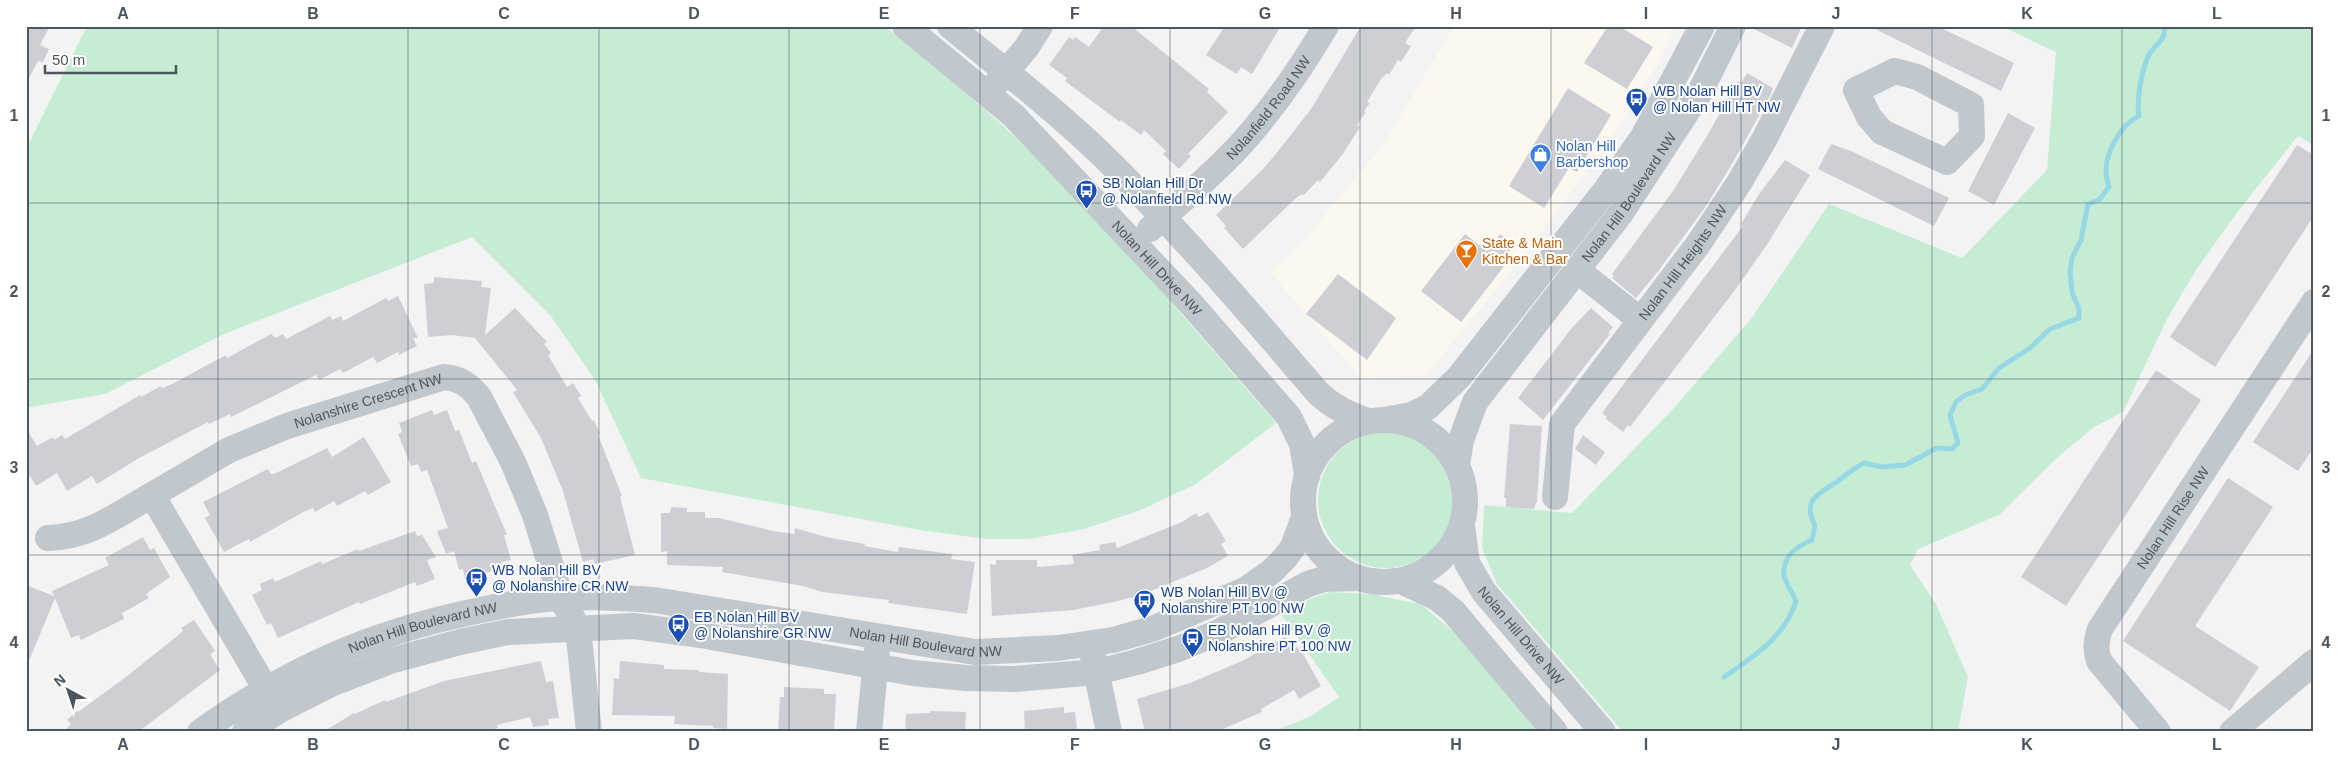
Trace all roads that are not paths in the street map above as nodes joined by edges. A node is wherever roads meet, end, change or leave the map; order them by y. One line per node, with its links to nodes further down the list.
1 (905, 26): 9 (street, Nolan Hill Drive NW)
2 (950, 26): 8 (street)
3 (1040, 26): 8 (street)
4 (1326, 26): 10 (street, Nolanfield Road NW)
5 (1702, 26): 15 (street, Nolan Hill Boulevard NW)
6 (1733, 26): 12 (street, Nolan Hill Boulevard NW)
7 (1822, 26): 14 (street, Nolan Hill Heights NW)
8 (1006, 72): 9 (street); 10 (street)
9 (988, 94): 11 (street, Nolan Hill Drive NW)
10 (1163, 218): 11 (street, Nolanfield Road NW); 15 (street)
11 (1135, 243): 17 (street, Nolan Hill Drive NW)
12 (1577, 270): 14 (street); 16 (street, Nolan Hill Boulevard NW)
13 (2314, 302): 39 (street, Nolan Hill Rise NW)
14 (1639, 319): 19 (street, Nolan Hill Heights NW)
15 (1378, 420): 16 (street); 17 (street)
16 (1457, 464): 21 (street)
17 (1307, 475): 20 (street)
18 (152, 495): 22 (street, Nolanshire Crescent NW); 25 (street, Nolanshire Crescent NW); 31 (street)
19 (1554, 497)
20 (1304, 517): 23 (street); 27 (street, Nolan Hill Boulevard NW)
21 (1462, 526): 24 (street); 38 (street, Nolan Hill Drive NW)
22 (48, 538)
23 (1358, 578): 24 (street); 30 (street, Nolan Hill Boulevard NW)
24 (1400, 581): 37 (street)
25 (570, 613): 26 (street, Nolan Hill Boulevard NW); 29 (street, Nolan Hill Boulevard NW); 31 (street, Nolan Hill Boulevard NW); 31 (street, Nolan Hill Boulevard NW); 34 (street, Nolanshire Crescent NW)
26 (878, 638): 27 (street, Nolan Hill Boulevard NW); 29 (street)
27 (1090, 644): 30 (street)
28 (2314, 662): 40 (street)
29 (875, 666): 30 (street, Nolan Hill Boulevard NW); 35 (street)
30 (1097, 672): 36 (street)
31 (272, 700): 32 (street, Nolan Hill Boulevard NW); 33 (street, Nolan Hill Boulevard NW)
32 (200, 732)
33 (244, 732)
34 (589, 732)
35 (870, 732)
36 (1109, 732)
37 (1555, 732)
38 (1603, 732)
39 (2158, 732)
40 (2232, 732)

